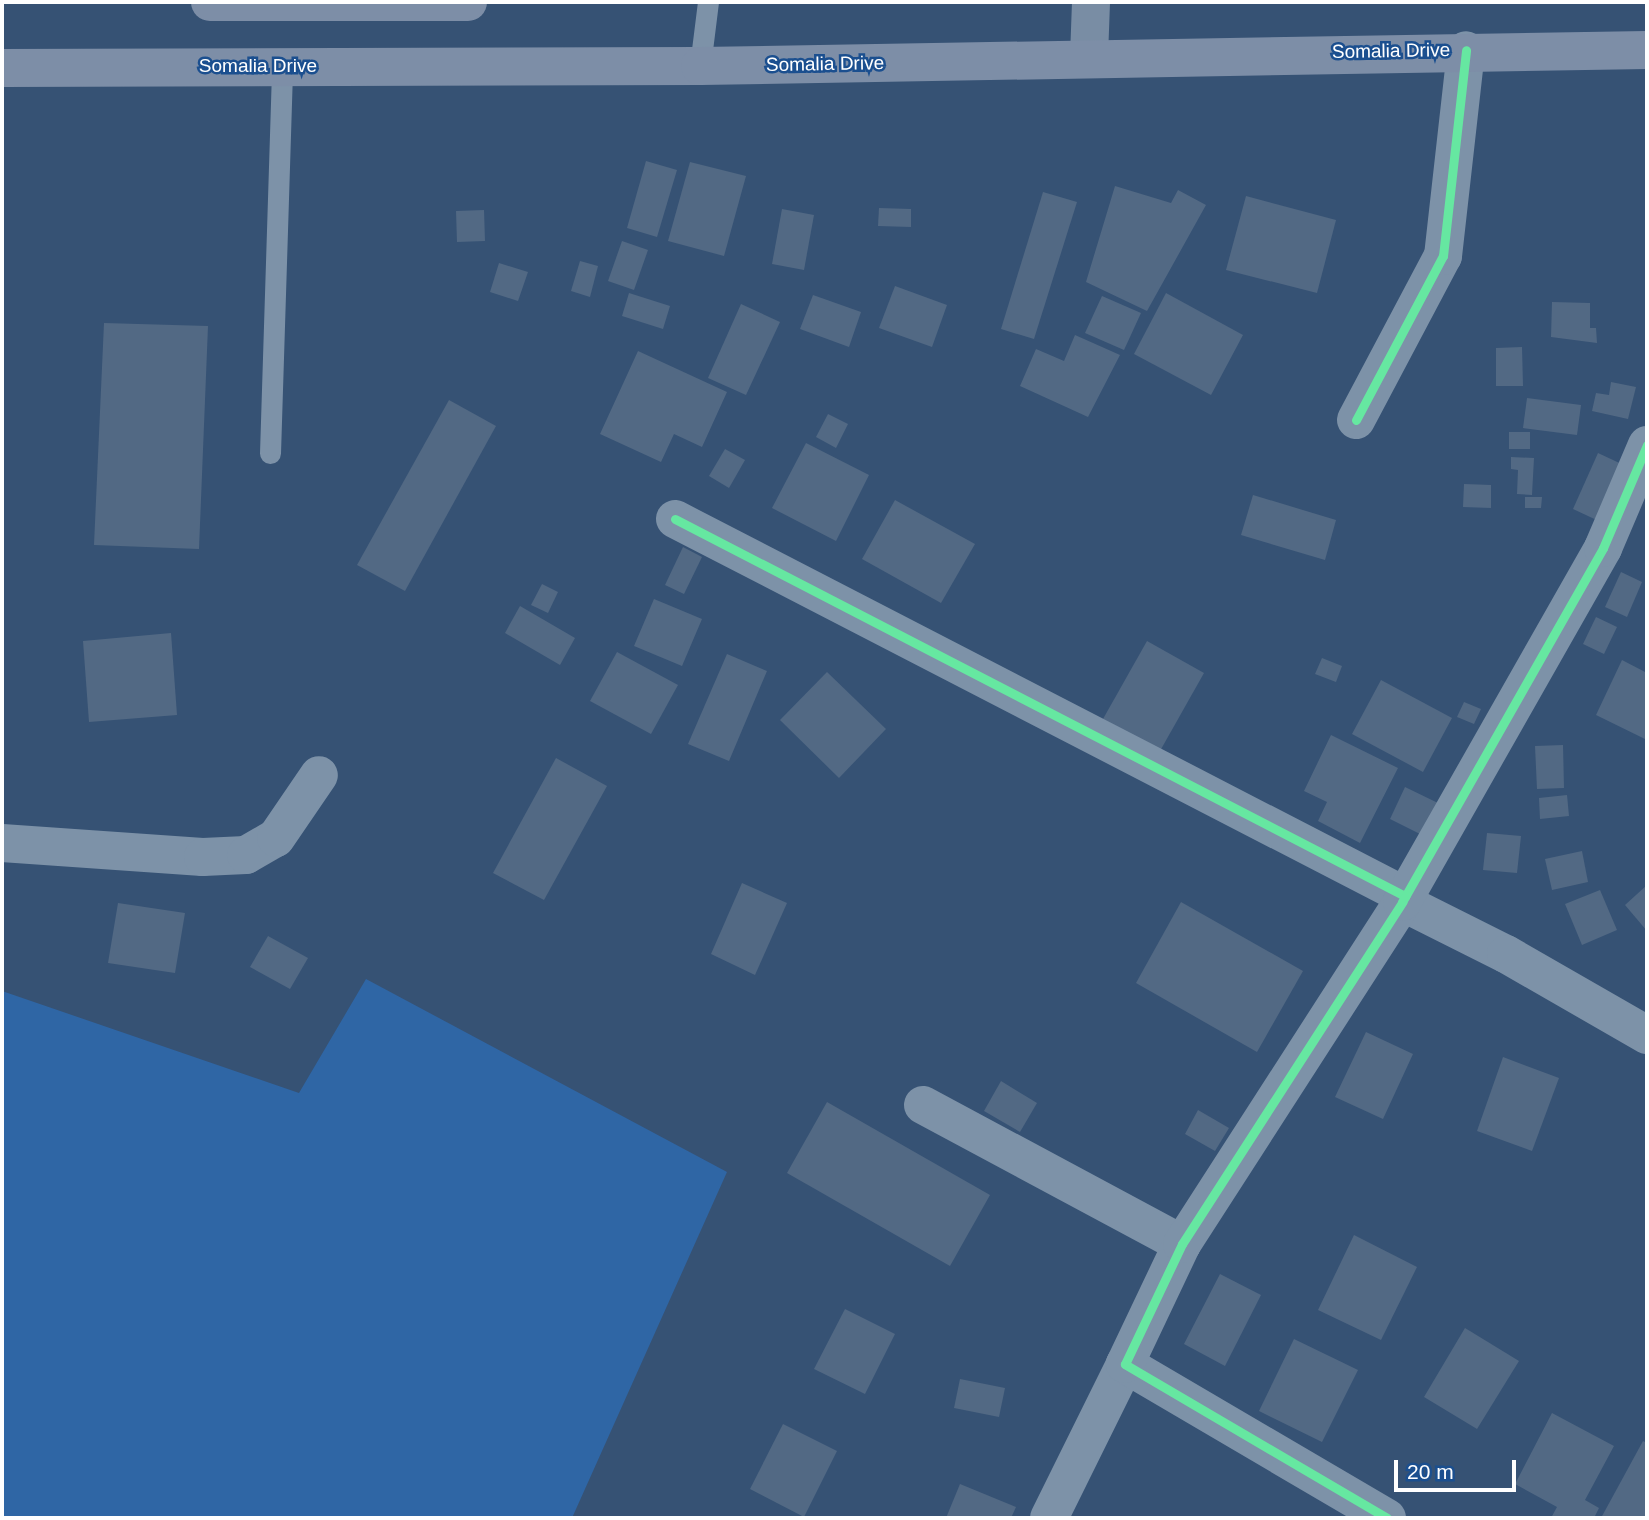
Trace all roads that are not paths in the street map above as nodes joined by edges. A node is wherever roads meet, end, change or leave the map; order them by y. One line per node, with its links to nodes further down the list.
1 (209, 2): 2 (main road)
2 (468, 2)
3 (708, 2): 9 (lane)
4 (1091, 2): 7 (street)
5 (1466, 50): 6 (main road, Somalia Drive); 7 (main road, Somalia Drive); 11 (street)
6 (1647, 50)
7 (1089, 57): 9 (main road, Somalia Drive)
8 (282, 66): 9 (main road, Somalia Drive); 10 (main road, Somalia Drive); 12 (lane)
9 (700, 66)
10 (2, 68)
11 (1356, 420)
12 (270, 453)
13 (1645, 459): 17 (street)
14 (675, 519): 17 (street)
15 (319, 775): 16 (street)
16 (2, 842)
17 (1403, 899): 18 (street); 20 (street)
18 (1647, 1035)
19 (922, 1105): 20 (street)
20 (1182, 1244): 21 (street)
21 (1125, 1364): 22 (street); 23 (street)
22 (1049, 1518)
23 (1387, 1518)

